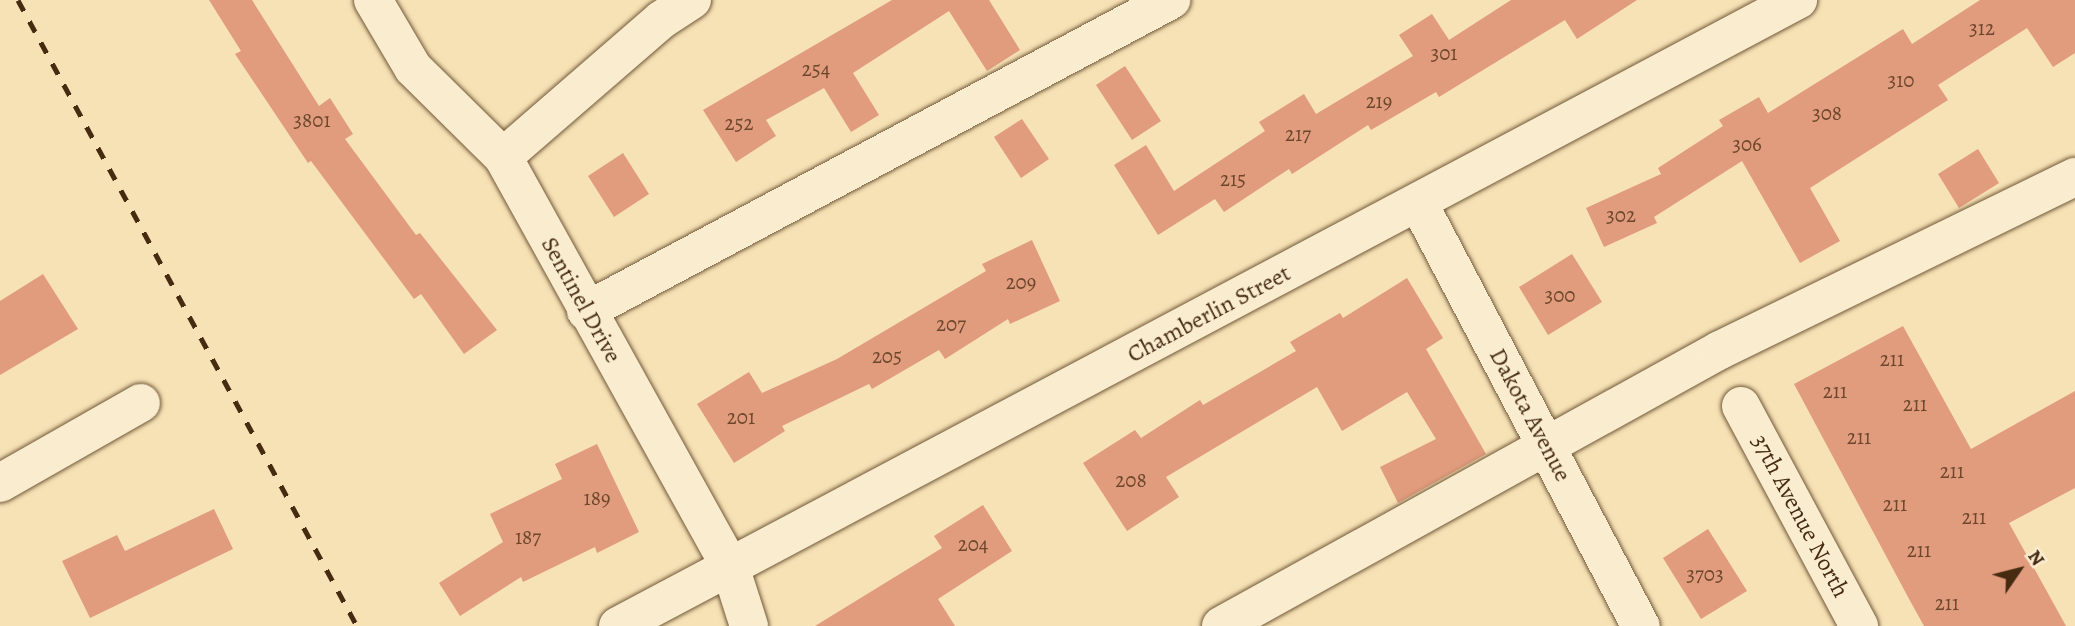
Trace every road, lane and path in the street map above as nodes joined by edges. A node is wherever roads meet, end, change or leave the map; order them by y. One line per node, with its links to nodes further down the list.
1 (373, 0): 6 (street, Sentinel Drive)
2 (692, 0): 5 (street)
3 (1171, 0): 9 (street)
4 (1798, 0): 8 (street, Chamberlin Street)
5 (655, 10): 6 (street)
6 (503, 157): 9 (street, Sentinel Drive)
7 (2075, 177): 12 (street)
8 (1419, 204): 12 (street, Dakota Avenue); 14 (street, Chamberlin Street)
9 (586, 311): 14 (street, Sentinel Drive)
10 (141, 403): 13 (street)
11 (1741, 406): 19 (street, 37th Avenue North)
12 (1547, 447): 17 (street); 18 (street, Dakota Avenue)
13 (0, 482)
14 (730, 566): 15 (street, Chamberlin Street); 16 (street, Sentinel Drive)
15 (618, 626)
16 (749, 626)
17 (1221, 626)
18 (1641, 626)
19 (1858, 626)

